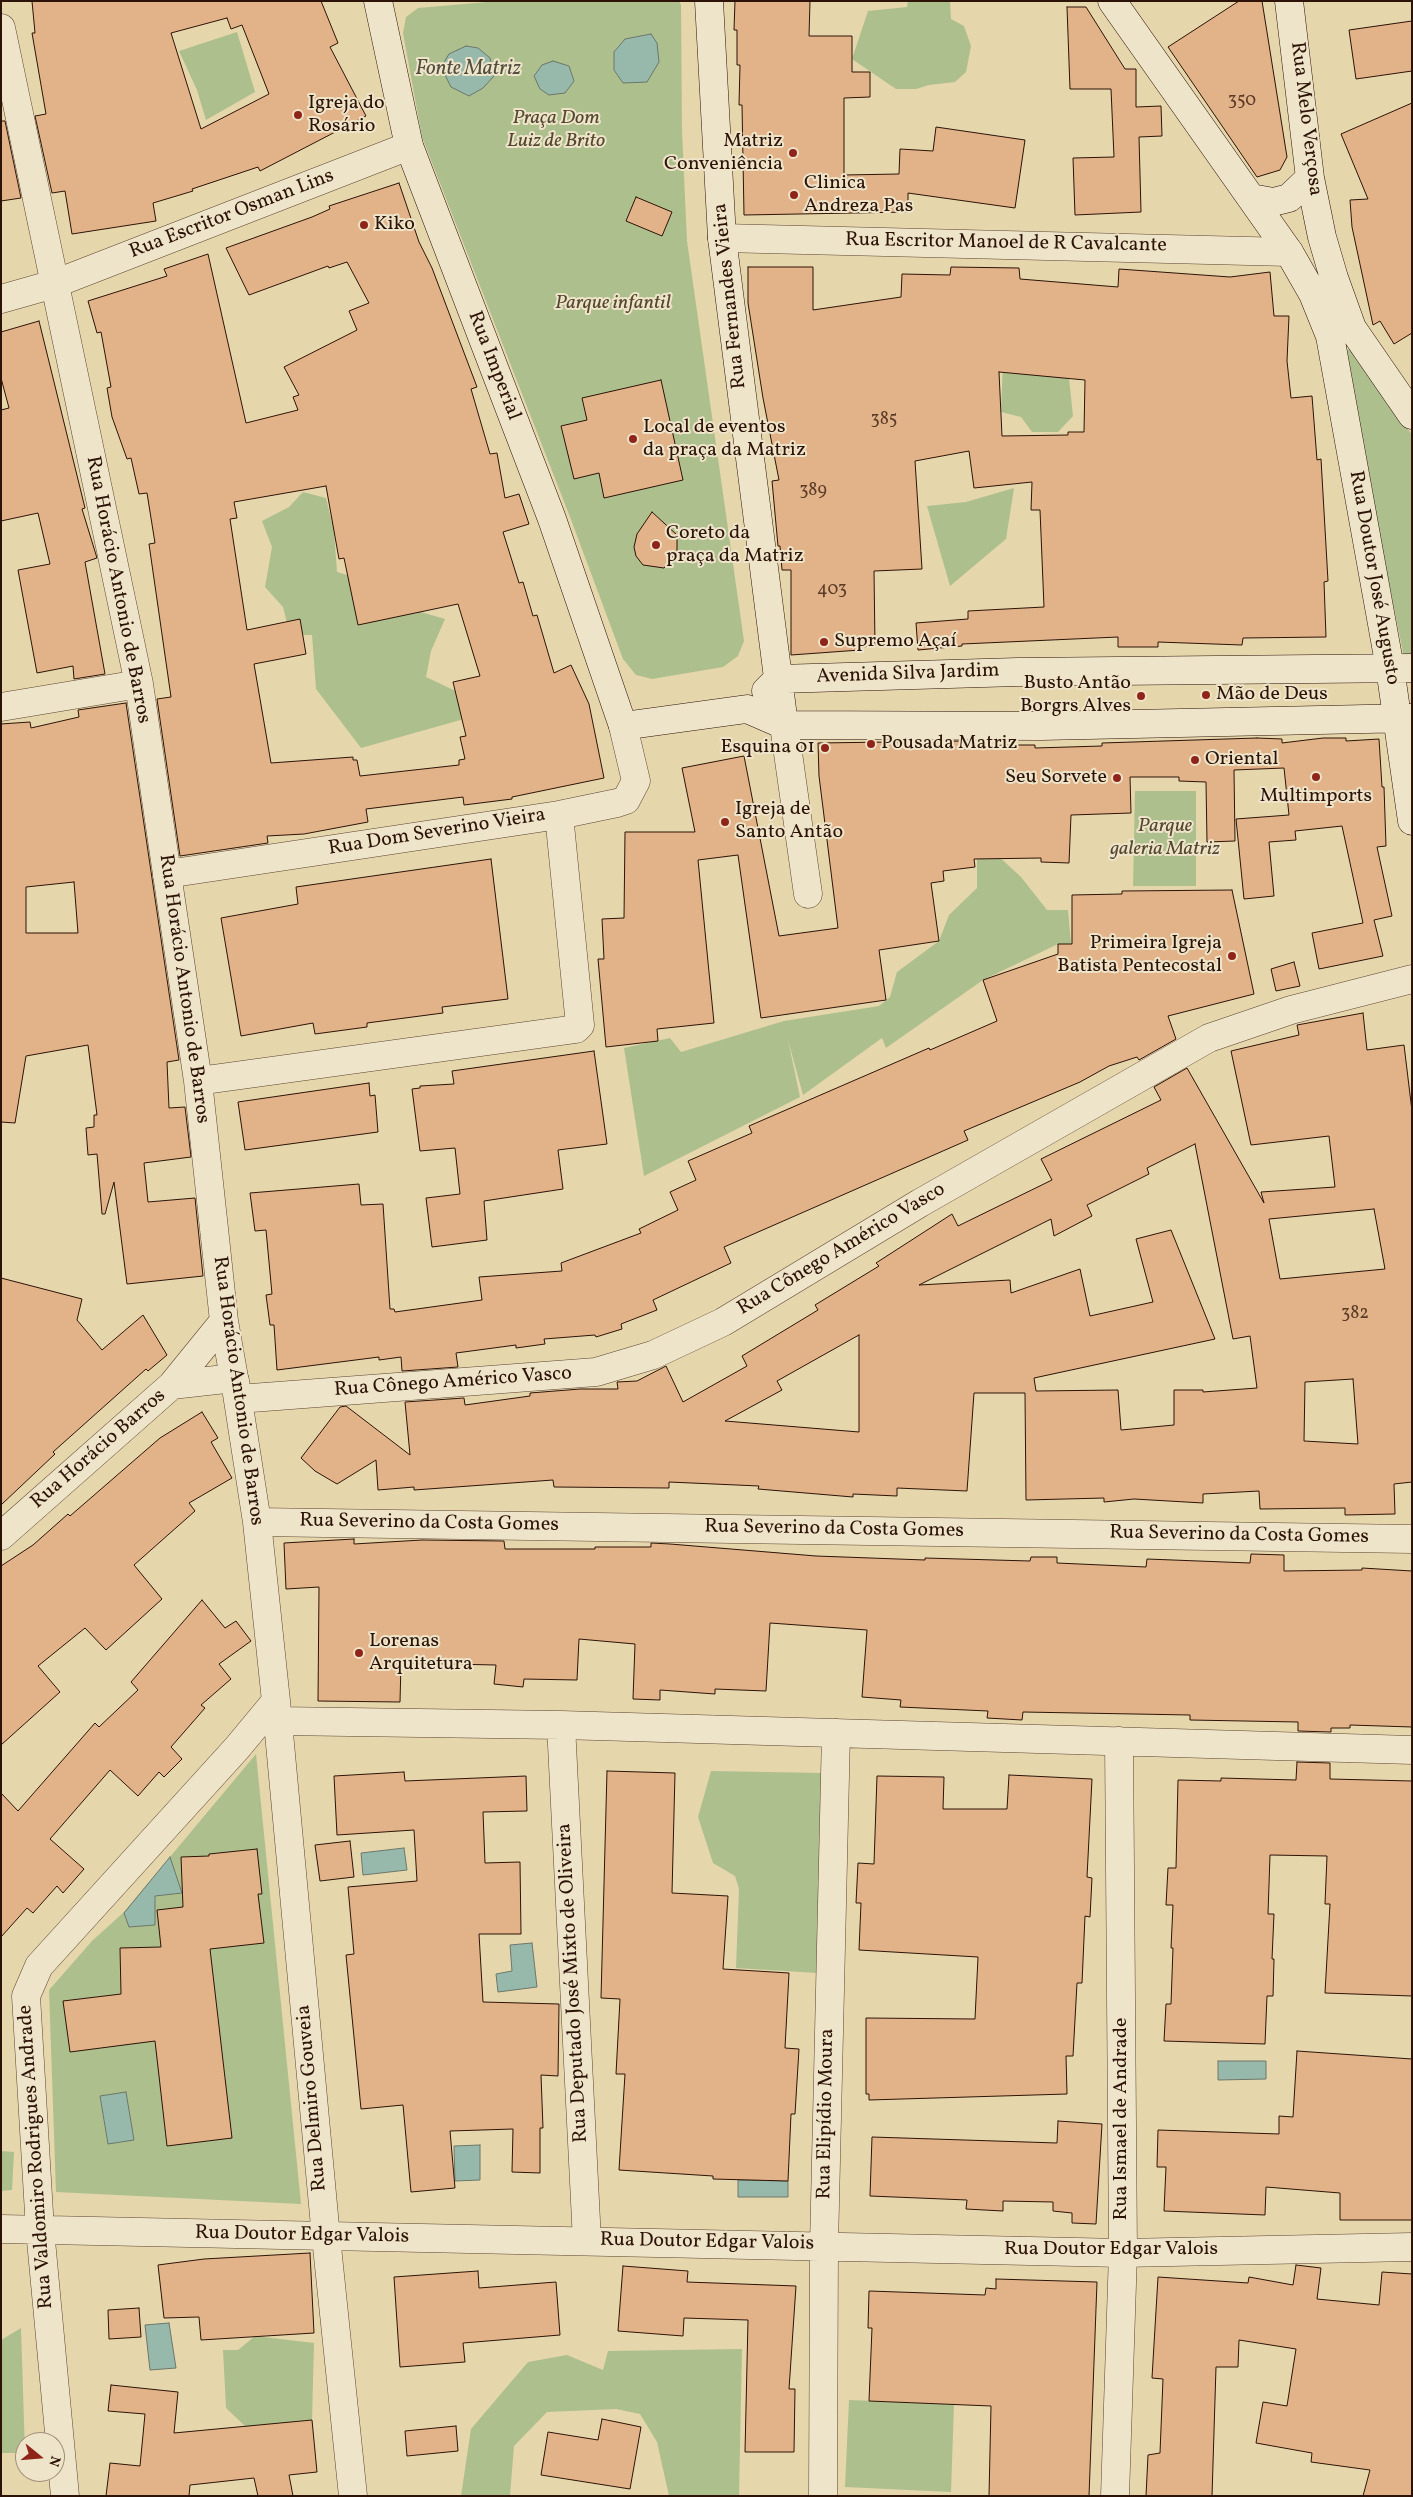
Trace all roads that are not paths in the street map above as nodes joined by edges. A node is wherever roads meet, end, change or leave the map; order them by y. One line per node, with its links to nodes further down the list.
1 (378, 1): 6 (street, Rua Imperial)
2 (709, 1): 9 (street, Rua Fernandes Vieira)
3 (1112, 1): 8 (street)
4 (1293, 2): 7 (street, Rua Melo Verçosa)
5 (1, 28): 11 (street)
6 (409, 146): 11 (street, Rua Escritor Osman Lins); 22 (street, Rua Imperial)
7 (1310, 178): 8 (street); 13 (street, Rua Melo Verçosa)
8 (1251, 198): 10 (street)
9 (722, 238): 10 (street, Rua Escritor Manoel de R Cavalcante); 16 (street, Rua Fernandes Vieira)
10 (1289, 252): 13 (street)
11 (54, 284): 12 (street, Rua Escritor Osman Lins); 17 (street, Rua Horácio Antonio de Barros)
12 (1, 299)
13 (1342, 332): 14 (street); 15 (street, Rua Doutor José Augusto)
14 (1412, 415)
15 (1401, 668): 16 (street, Avenida Silva Jardim); 20 (street, Rua Doutor José Augusto)
16 (778, 679): 19 (street); 21 (street, Rua Fernandes Vieira)
17 (139, 684): 18 (street); 25 (street, Rua Horácio Antonio de Barros)
18 (1, 707)
19 (747, 709): 21 (street); 22 (street)
20 (1404, 718): 21 (street); 24 (street, Rua Doutor José Augusto)
21 (784, 725): 26 (street)
22 (623, 726): 23 (street, Rua Imperial)
23 (559, 815): 25 (street, Rua Dom Severino Vieira); 28 (street, Rua Dom Severino Vieira)
24 (1412, 821)
25 (167, 874): 28 (street, Rua Horácio Antonio de Barros)
26 (808, 894)
27 (1412, 978): 31 (street, Rua Cônego Américo Vasco)
28 (198, 1081): 29 (street, Rua Horácio Antonio de Barros)
29 (224, 1320): 30 (street); 31 (street, Rua Horácio Antonio de Barros)
30 (172, 1385): 31 (street, Rua Horácio Barros); 33 (street, Rua Horácio Barros)
31 (236, 1389): 32 (street, Rua Horácio Antonio de Barros)
32 (257, 1522): 34 (street, Rua Severino da Costa Gomes); 35 (street, Rua Horácio Antonio de Barros)
33 (1, 1536)
34 (1412, 1539)
35 (277, 1711): 36 (street); 41 (street, Rua Valdomiro Rodrigues Andrade); 42 (street, Rua Delmiro Gouveia)
36 (561, 1725): 37 (street); 43 (street, Rua Deputado José Mixto de Oliveira)
37 (836, 1733): 38 (street); 44 (street, Rua Elipídio Moura)
38 (1119, 1741): 39 (street); 46 (street, Rua Ismael de Andrade)
39 (1412, 1750)
40 (1, 2229): 41 (street, Rua Doutor Edgar Valois)
41 (40, 2230): 42 (street, Rua Doutor Edgar Valois); 47 (street, Rua Valdomiro Rodrigues Andrade)
42 (326, 2237): 43 (street, Rua Doutor Edgar Valois); 48 (street, Rua Delmiro Gouveia)
43 (587, 2241): 44 (street, Rua Doutor Edgar Valois)
44 (824, 2246): 46 (street, Rua Doutor Edgar Valois); 49 (street, Rua Elipídio Moura)
45 (1412, 2247): 46 (street, Rua Doutor Edgar Valois)
46 (1123, 2253): 50 (street, Rua Ismael de Andrade)
47 (65, 2496)
48 (353, 2496)
49 (823, 2496)
50 (1115, 2496)

